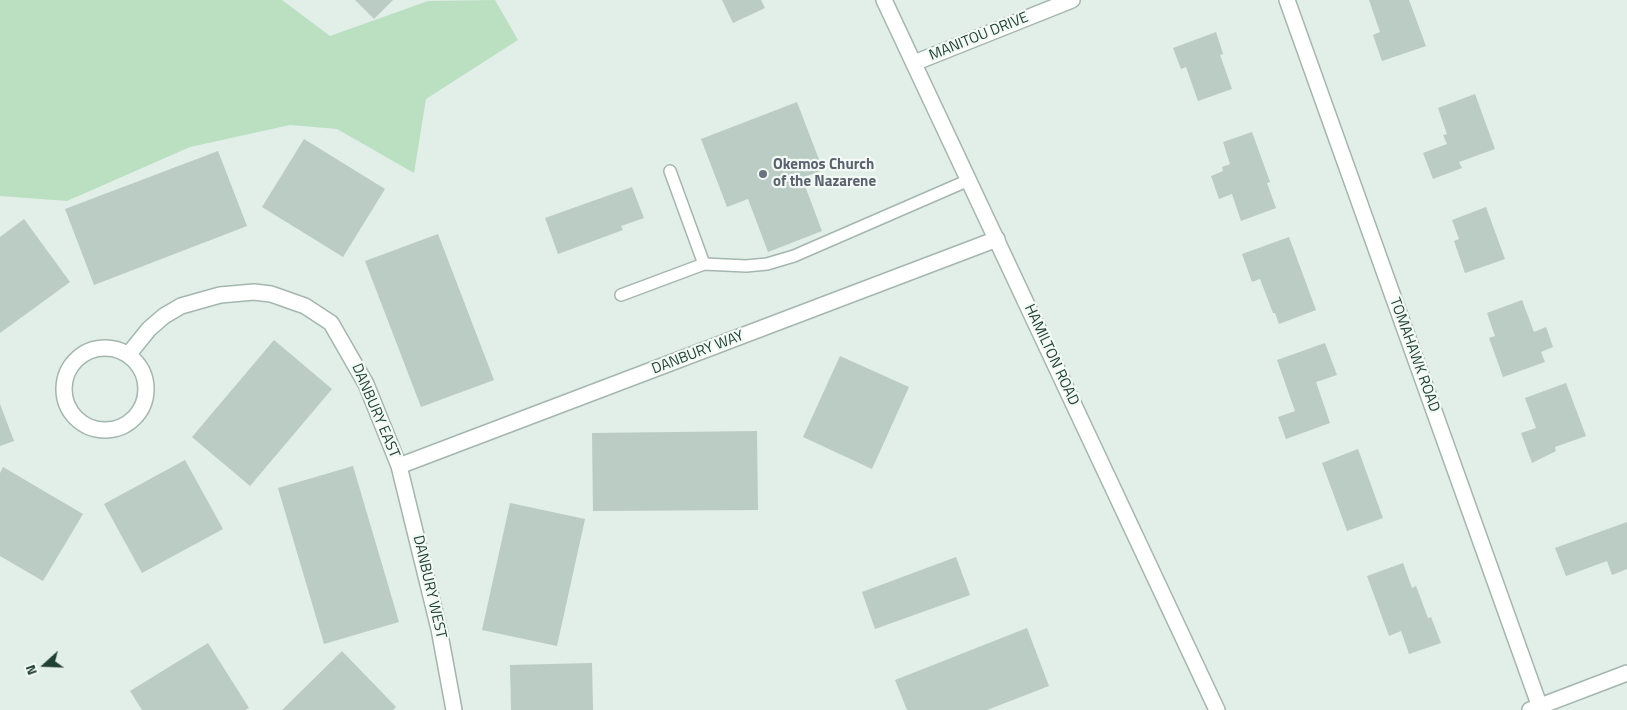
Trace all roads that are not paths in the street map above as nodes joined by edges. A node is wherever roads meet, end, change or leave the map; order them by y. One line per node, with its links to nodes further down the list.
1 (884, 0): 4 (street, HAMILTON ROAD)
2 (1072, 0): 4 (street, MANITOU DRIVE)
3 (1287, 0): 13 (street, TOMAHAWK ROAD)
4 (914, 63): 6 (street, HAMILTON ROAD)
5 (670, 171): 8 (lane)
6 (969, 180): 7 (street, HAMILTON ROAD); 8 (lane)
7 (996, 239): 11 (street, DANBURY WAY); 15 (street, HAMILTON ROAD)
8 (704, 264): 9 (lane)
9 (621, 295)
10 (128, 355): 10 (street); 11 (street, DANBURY EAST)
11 (399, 466): 14 (street, DANBURY WEST)
12 (1627, 673): 13 (street)
13 (1537, 709)
14 (454, 710)
15 (1217, 710)

